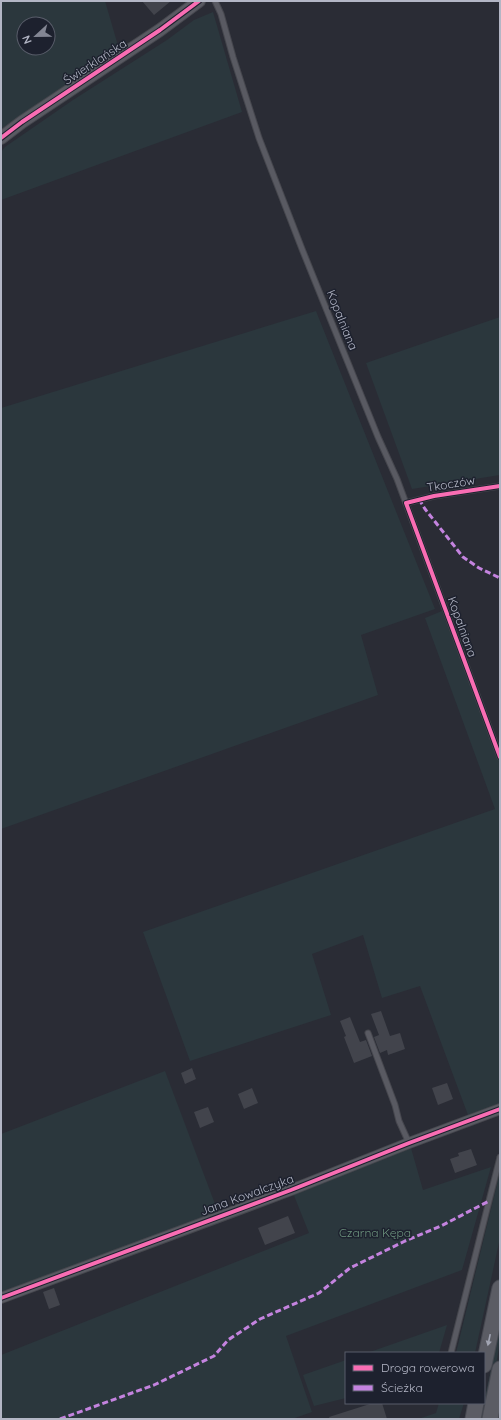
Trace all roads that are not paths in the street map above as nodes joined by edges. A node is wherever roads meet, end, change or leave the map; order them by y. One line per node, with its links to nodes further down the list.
1 (198, 1): 3 (street, Świerklańska)
2 (215, 1): 5 (lane, Kopalniana)
3 (1, 138)
4 (500, 486): 5 (lane, Tkoczów)
5 (406, 503): 6 (lane, Kopalniana)
6 (500, 757)
7 (368, 1033): 9 (lane)
8 (500, 1109): 9 (street, Jana Kowalczyka)
9 (409, 1142): 12 (street, Jana Kowalczyka)
10 (500, 1157): 13 (lane)
11 (500, 1288): 14 (main road, one-way to 14)
12 (1, 1298)
13 (451, 1352)
14 (485, 1360)
15 (500, 1369): 18 (main road)
16 (476, 1404): 17 (main road)
17 (473, 1419)
18 (490, 1419)

